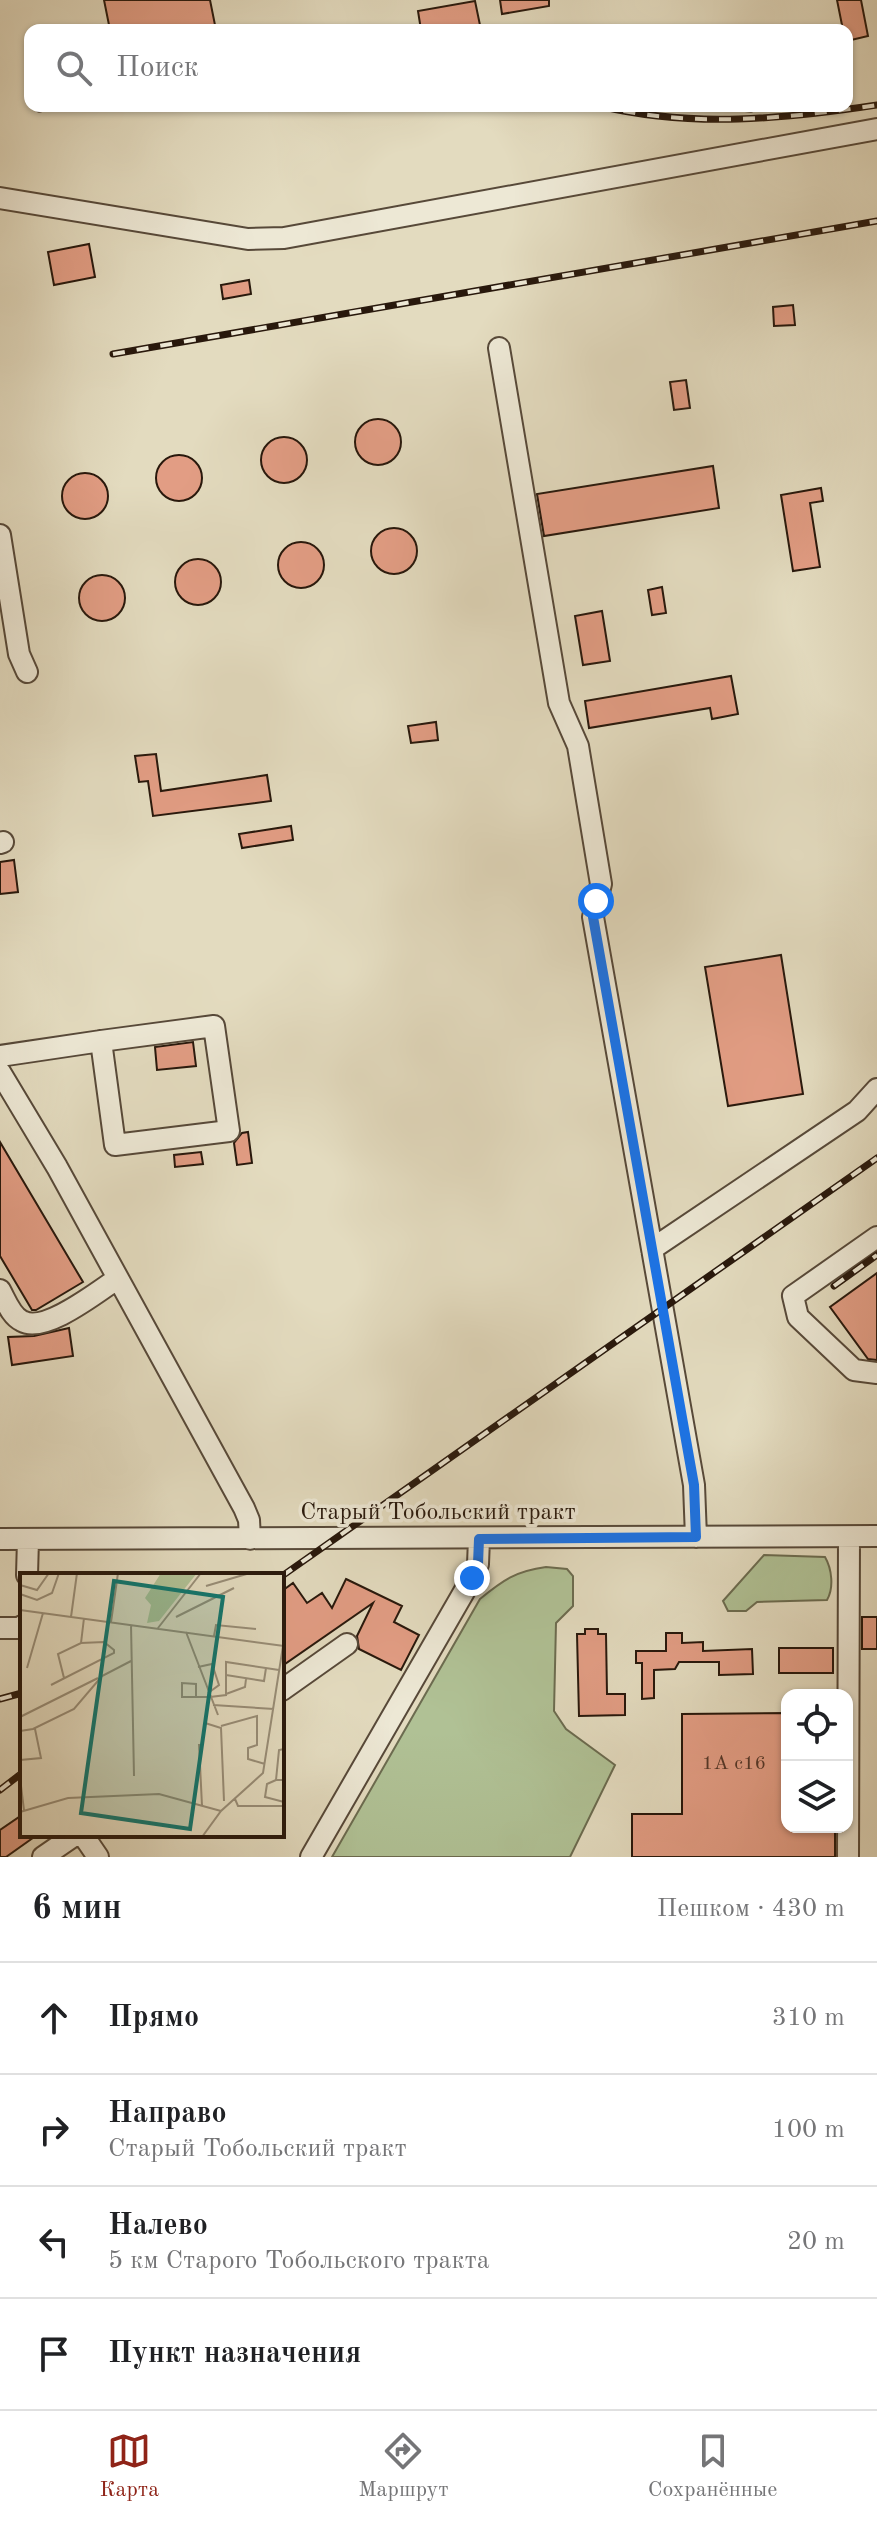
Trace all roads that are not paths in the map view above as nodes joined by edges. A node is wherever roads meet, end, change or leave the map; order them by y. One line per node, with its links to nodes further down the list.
1 (877, 129): 2 (street)
2 (0, 198)
3 (499, 348): 11 (street)
4 (0, 535): 5 (street)
5 (27, 672)
6 (101, 1041): 6 (street); 7 (street)
7 (0, 1056)
8 (3, 1083): 12 (street)
9 (876, 1093): 11 (street)
10 (877, 1237): 14 (street)
11 (652, 1249): 16 (street)
12 (117, 1279): 13 (street); 20 (street)
13 (0, 1290)
14 (877, 1373)
15 (877, 1536): 17 (street, Старый Тобольский тракт)
16 (696, 1537): 17 (street, Старый Тобольский тракт); 21 (street, Старый Тобольский тракт)
17 (849, 1537): 30 (street)
18 (0, 1539): 19 (street, Старый Тобольский тракт)
19 (28, 1539): 20 (street, Старый Тобольский тракт); 22 (street)
20 (250, 1539): 21 (street, Старый Тобольский тракт)
21 (479, 1539): 29 (street)
22 (27, 1573)
23 (347, 1644): 24 (street)
24 (284, 1689)
25 (72, 1837): 27 (street)
26 (84, 1837): 28 (street)
27 (43, 1857)
28 (98, 1857)
29 (311, 1857)
30 (848, 1857)

